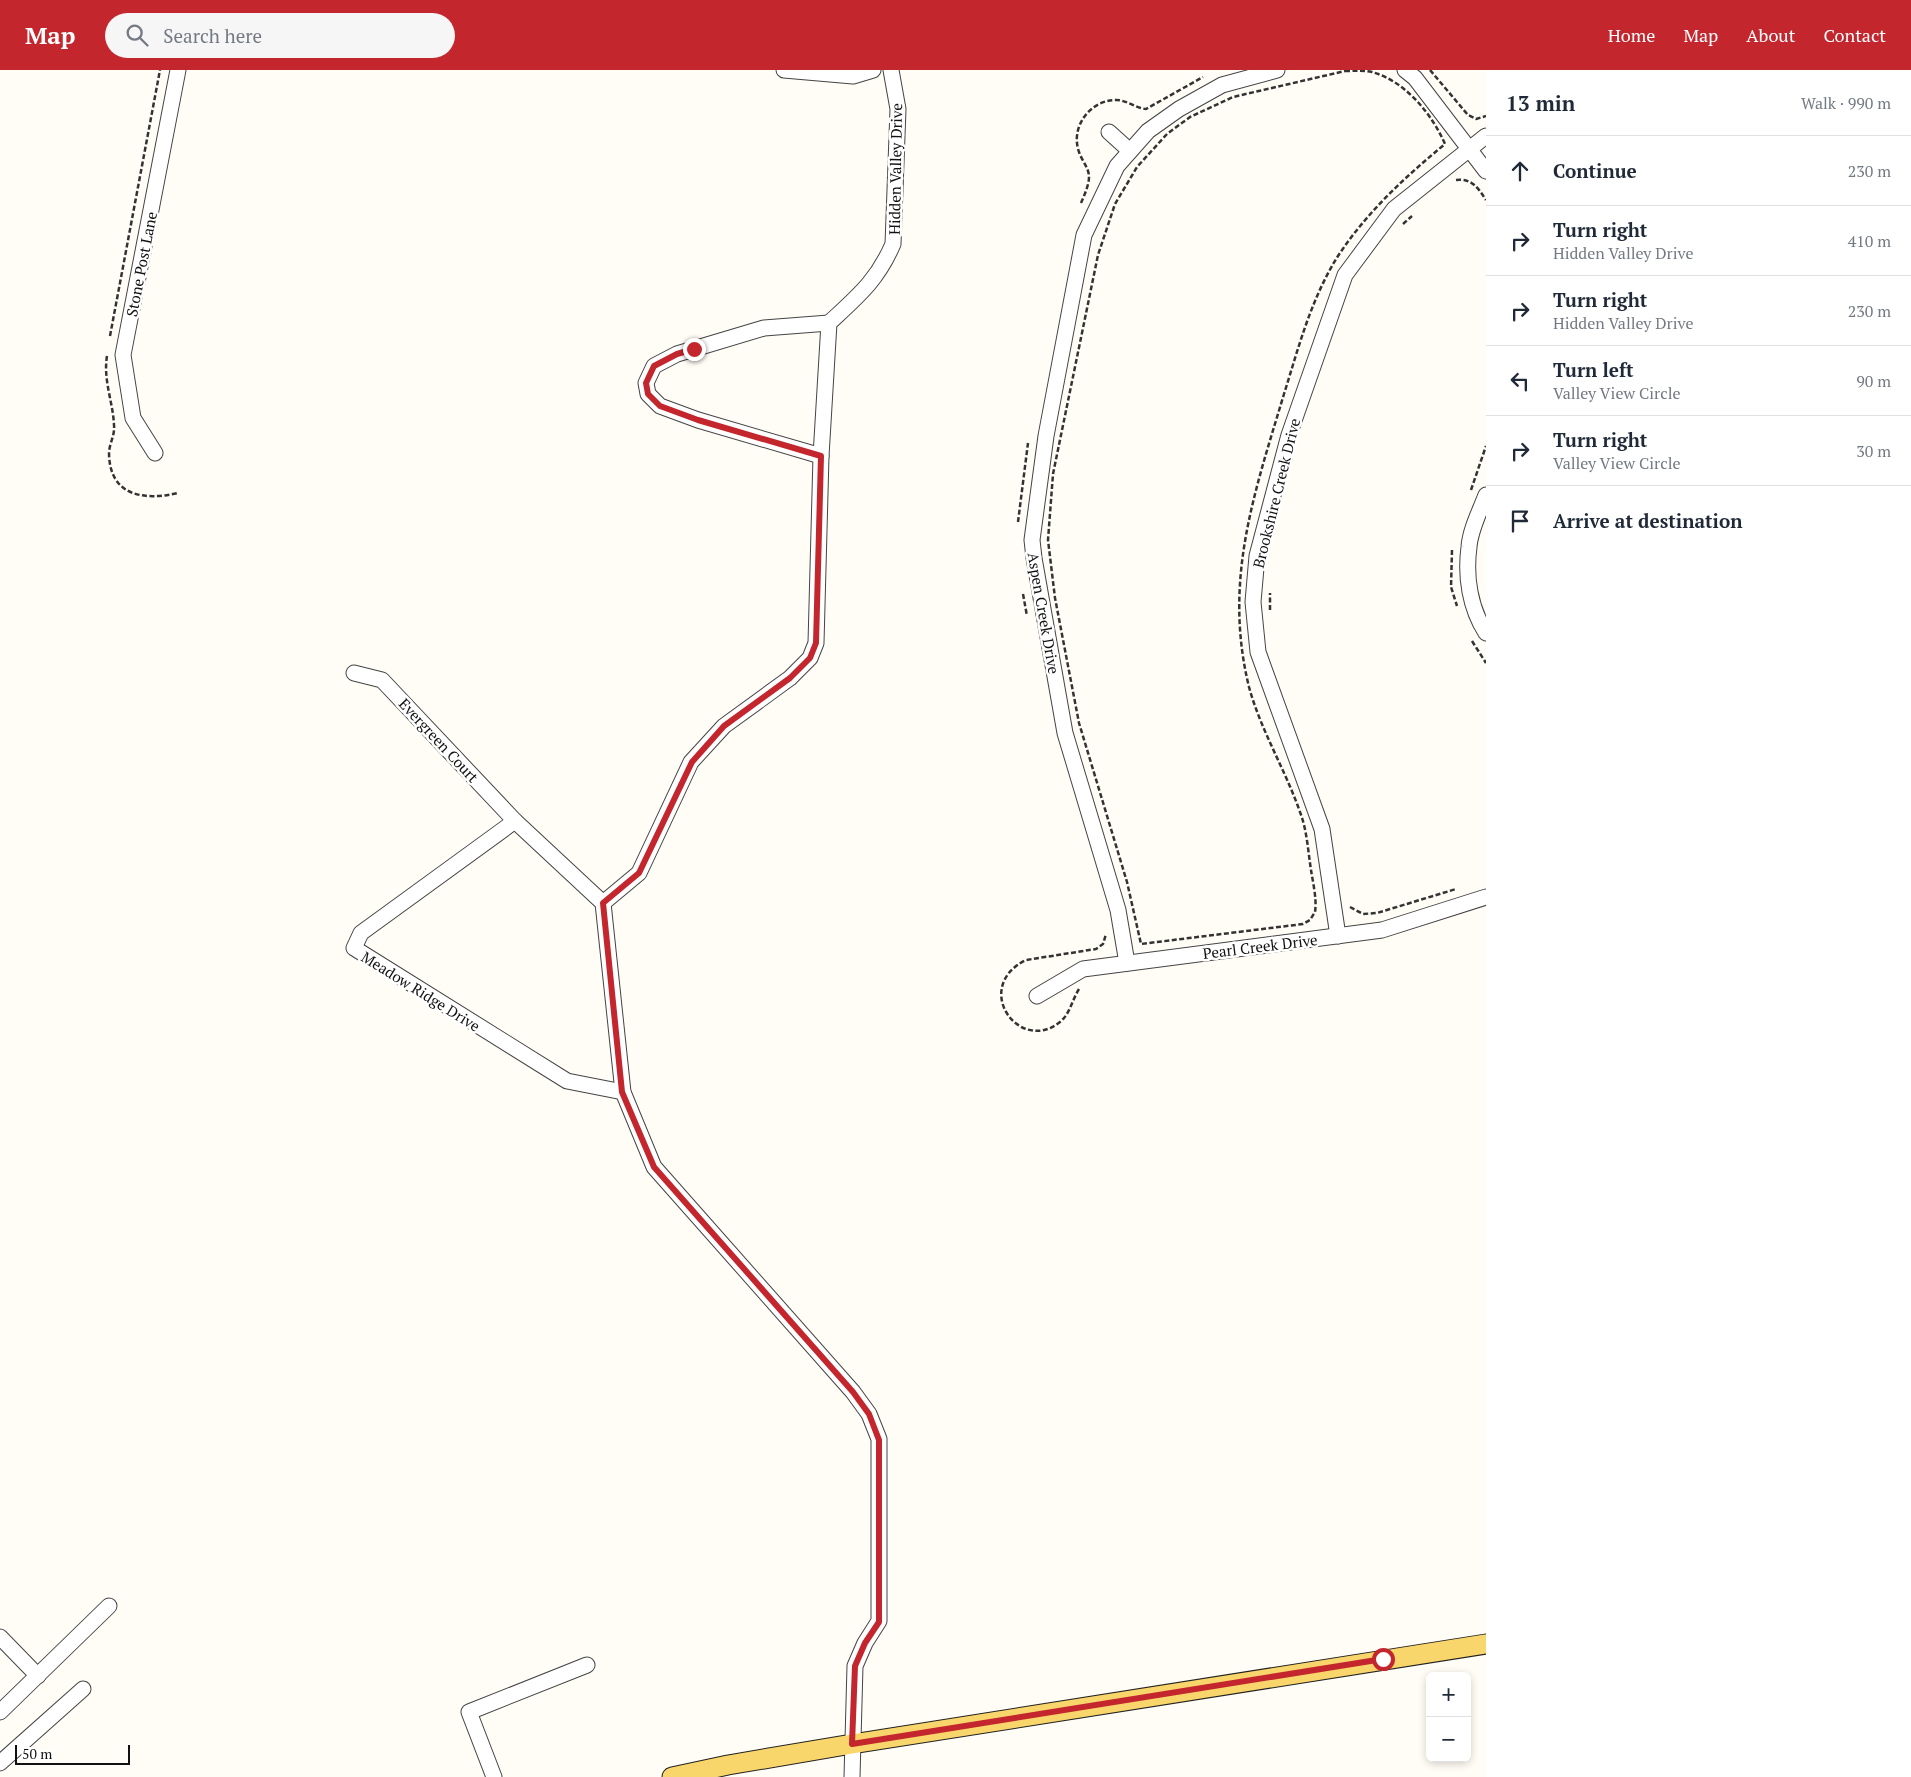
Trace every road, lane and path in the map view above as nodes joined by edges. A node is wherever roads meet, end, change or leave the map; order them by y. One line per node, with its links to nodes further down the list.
1 (178, 70): 24 (street, Stone Post Lane)
2 (784, 70): 8 (street)
3 (873, 70): 8 (street)
4 (891, 70): 22 (street, Hidden Valley Drive)
5 (1277, 70): 15 (street, Aspen Creek Drive)
6 (1405, 70): 14 (street)
7 (1430, 70): 11 (path)
8 (805, 71)
9 (1209, 74): 19 (path)
10 (1486, 116): 11 (path)
11 (1476, 119): 12 (path)
12 (1481, 131): 14 (street, Brookshire Creek Drive)
13 (1109, 132): 15 (street)
14 (1469, 147): 16 (street); 42 (street, Brookshire Creek Drive)
15 (1130, 151): 45 (street, Aspen Creek Drive)
16 (1486, 171)
17 (1450, 183): 18 (path)
18 (1486, 200)
19 (1080, 207)
20 (1418, 210): 21 (path)
21 (1399, 228)
22 (829, 324): 25 (street); 25 (street)
23 (1030, 434): 27 (path)
24 (155, 454)
25 (821, 456): 37 (street)
26 (1486, 495): 32 (street)
27 (1017, 531)
28 (1270, 586): 30 (path)
29 (1023, 589): 31 (path)
30 (1270, 611)
31 (1028, 617)
32 (1486, 633)
33 (354, 673): 34 (street, Evergreen Court)
34 (515, 821): 37 (street); 48 (street, Meadow Ridge Drive)
35 (1459, 888): 38 (path)
36 (1486, 897): 42 (street, Pearl Creek Drive)
37 (603, 903): 48 (street)
38 (1348, 904)
39 (1310, 920): 39 (path); 40 (path)
40 (1313, 924)
41 (1105, 927): 43 (path)
42 (1338, 936): 45 (street, Pearl Creek Drive)
43 (1102, 945): 44 (path); 46 (path)
44 (1107, 949)
45 (1128, 963): 47 (street, Pearl Creek Drive)
46 (1082, 986)
47 (1037, 996)
48 (622, 1092): 56 (street)
49 (108, 1606): 53 (street)
50 (0, 1637): 53 (street)
51 (1486, 1644): 56 (main road)
52 (587, 1665): 58 (street)
53 (38, 1676): 55 (street)
54 (83, 1689): 57 (street)
55 (0, 1712)
56 (852, 1744): 59 (main road); 60 (street)
57 (0, 1763)
58 (494, 1777)
59 (672, 1777)
60 (852, 1777)

